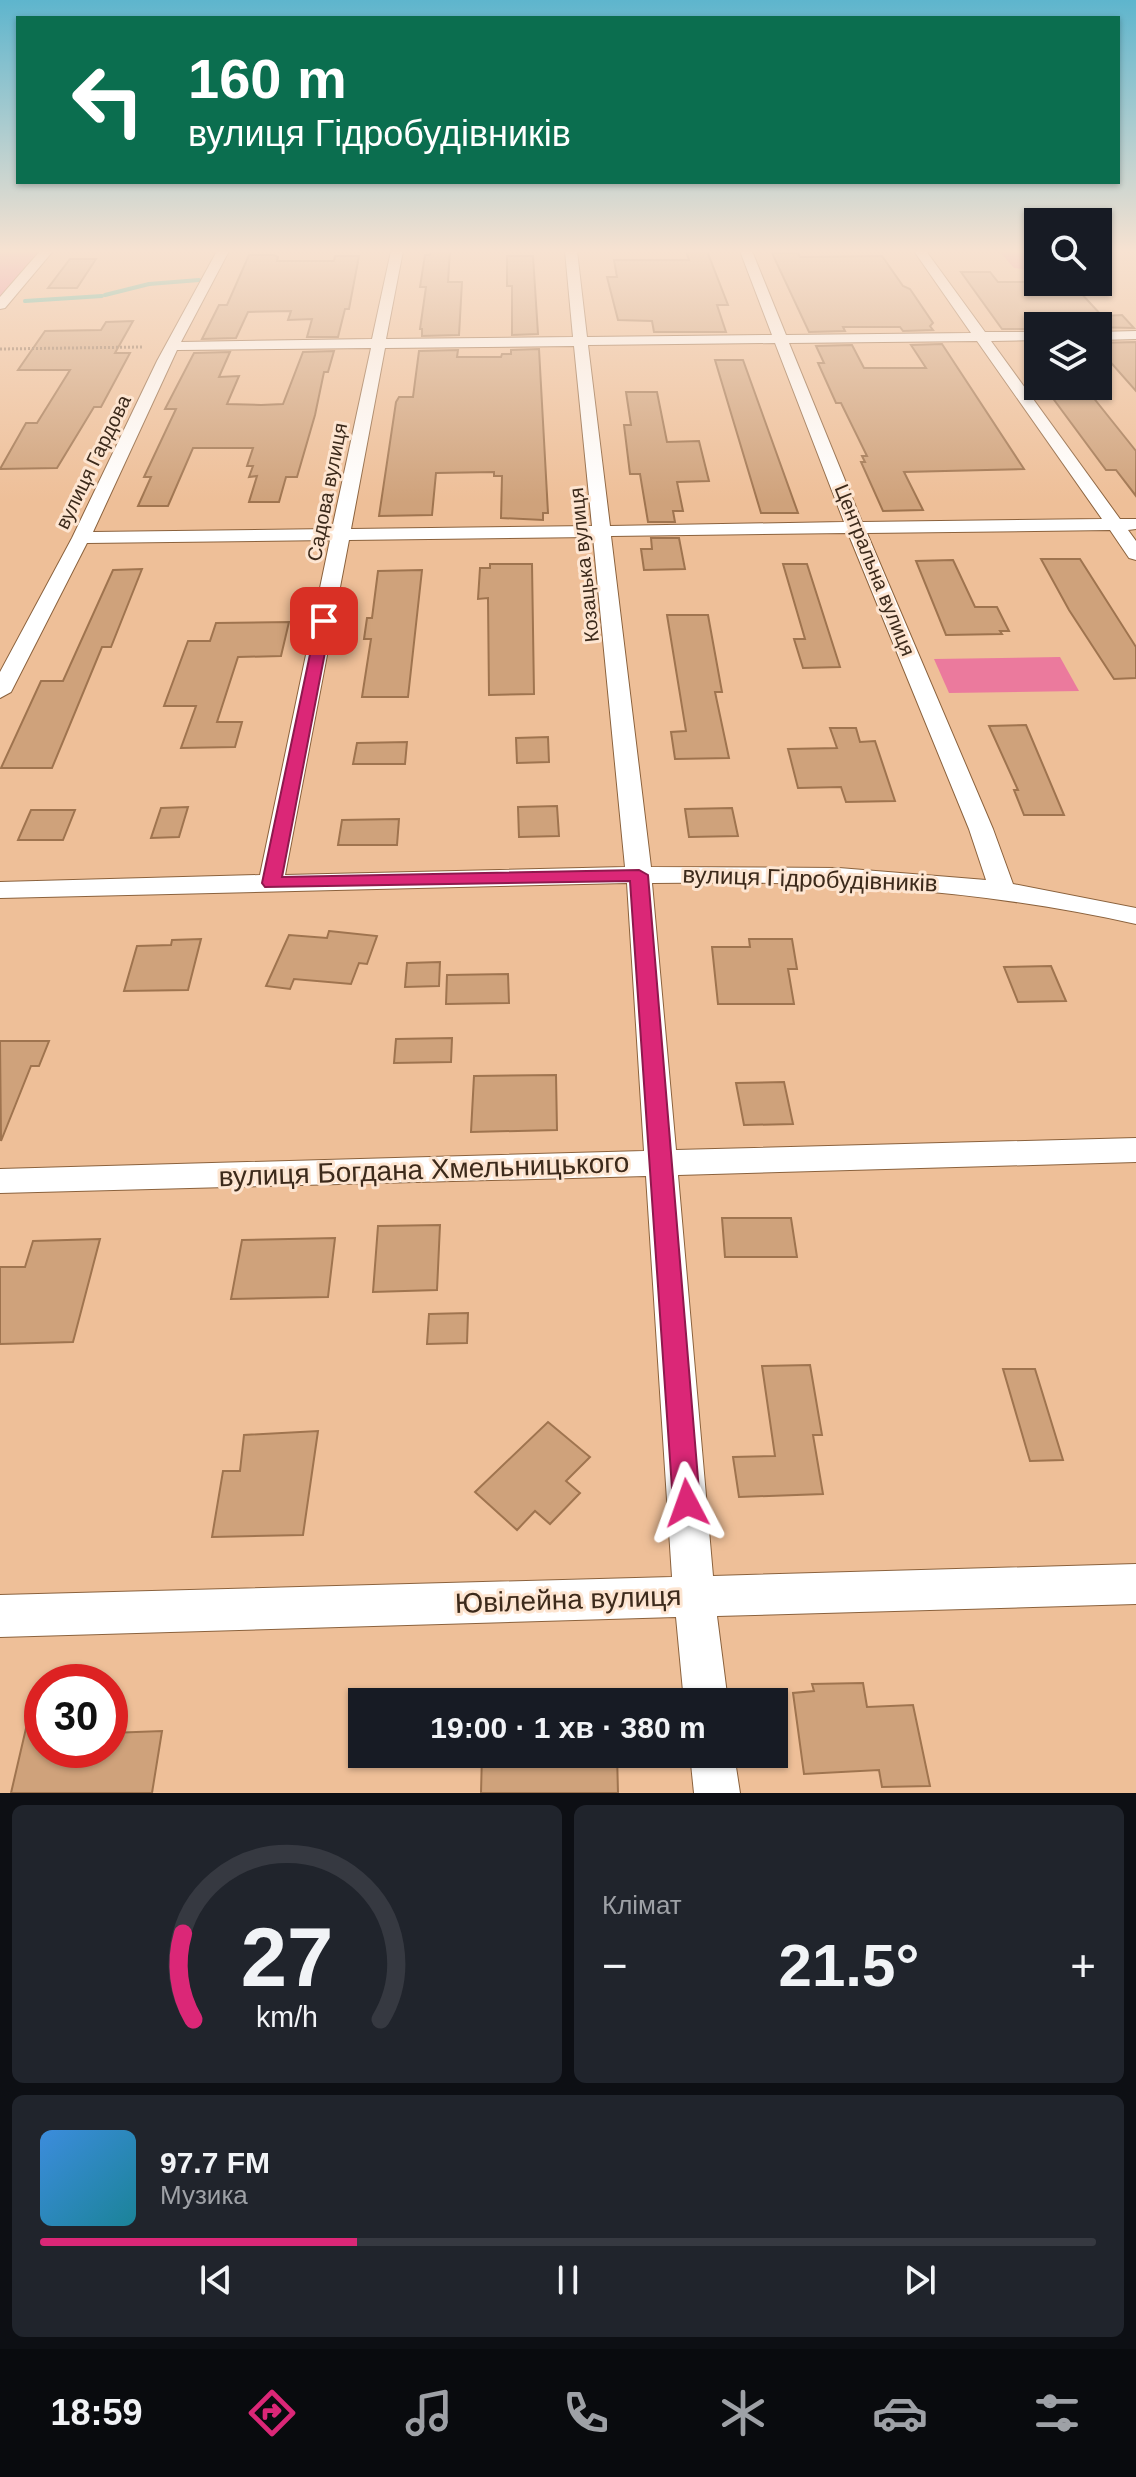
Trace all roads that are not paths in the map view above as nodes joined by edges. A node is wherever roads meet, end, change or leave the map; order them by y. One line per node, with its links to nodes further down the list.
1 (179, 335): 12 (street, вулиця Гардова)
2 (380, 335): 11 (street, Садова вулиця)
3 (582, 335): 10 (street, Козацька вулиця)
4 (781, 335): 9 (street, Центральна вулиця)
5 (1136, 335): 7 (street)
6 (1024, 336): 8 (street)
7 (1112, 336)
8 (981, 337): 9 (street); 13 (street)
9 (783, 339): 10 (street); 15 (street, Центральна вулиця)
10 (583, 341): 11 (street); 16 (street, Козацька вулиця)
11 (378, 344): 12 (street); 17 (street, Садова вулиця)
12 (173, 346): 18 (street, вулиця Гардова)
13 (1115, 524): 14 (street); 15 (street); 19 (street)
14 (1136, 524)
15 (855, 527): 16 (street); 23 (street, Центральна вулиця)
16 (602, 531): 17 (street); 21 (street, Козацька вулиця)
17 (341, 534): 18 (street); 22 (street, Садова вулиця)
18 (81, 538): 20 (street, вулиця Гардова)
19 (1136, 554)
20 (0, 692)
21 (639, 875): 22 (street, вулиця Гідробудівників); 23 (street, вулиця Гідробудівників); 27 (street, Козацька вулиця)
22 (271, 883): 24 (street, вулиця Гідробудівників)
23 (1002, 889): 25 (street, вулиця Гідробудівників)
24 (0, 890)
25 (1136, 916)
26 (1136, 1150): 27 (street, вулиця Богдана Хмельницького)
27 (662, 1163): 28 (street, вулиця Богдана Хмельницького); 30 (street, Козацька вулиця)
28 (0, 1181)
29 (1136, 1584): 30 (street, Ювілейна вулиця)
30 (694, 1595): 31 (street, Ювілейна вулиця); 32 (street, Козацька вулиця)
31 (0, 1616)
32 (704, 1688)
33 (714, 1768): 34 (street)
34 (717, 1793)

